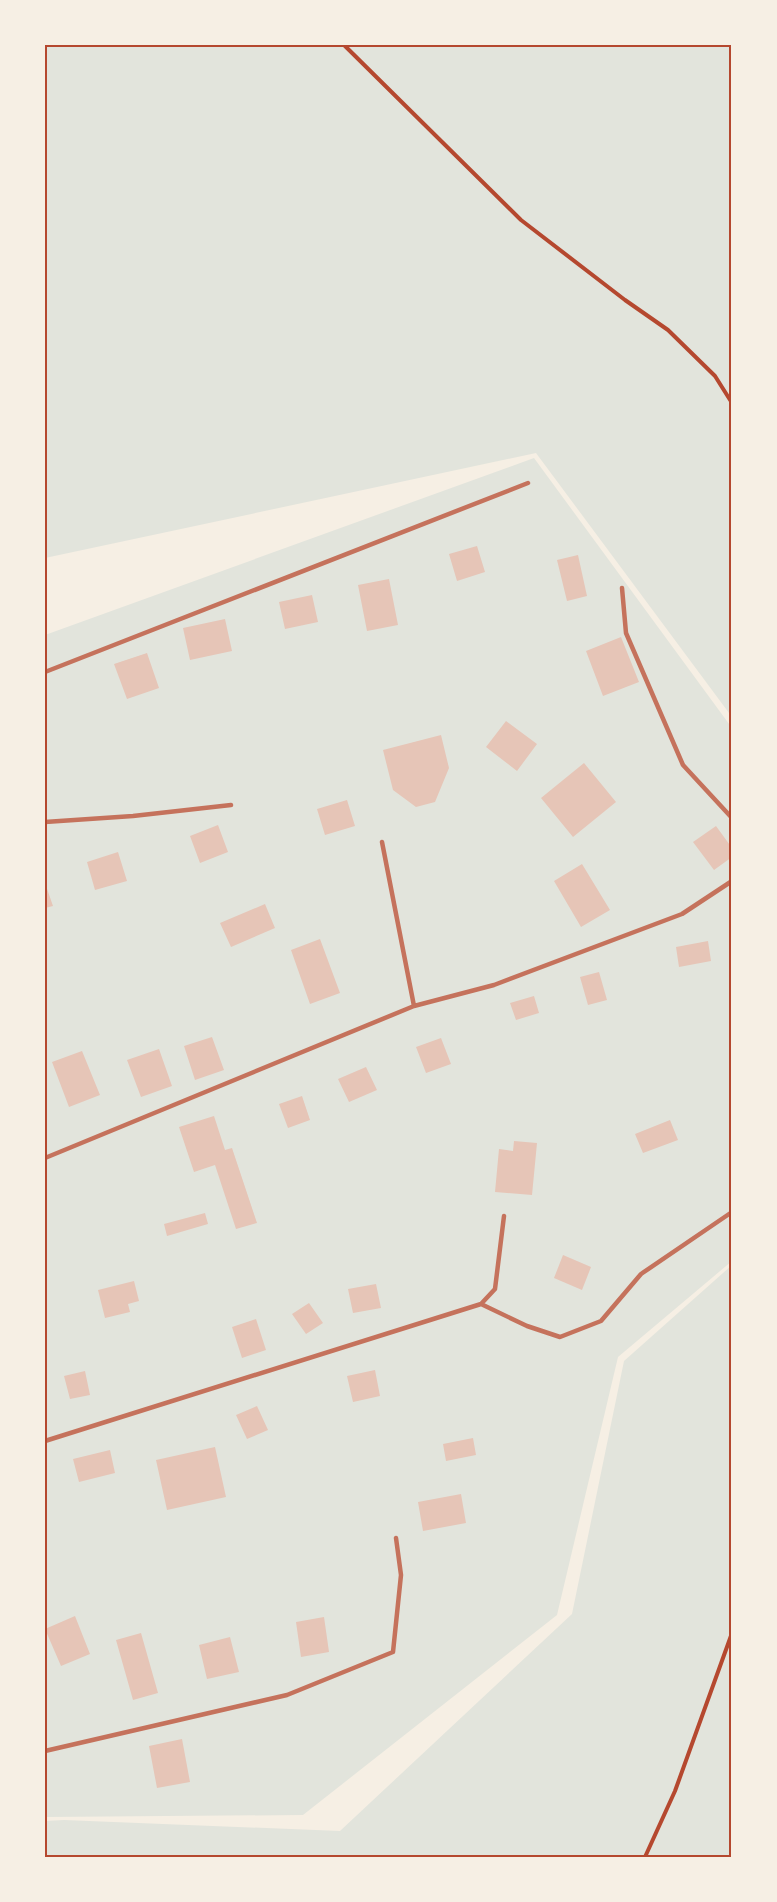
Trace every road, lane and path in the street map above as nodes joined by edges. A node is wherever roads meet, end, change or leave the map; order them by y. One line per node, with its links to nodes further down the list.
1 (344, 45): 2 (path)
2 (732, 403)
3 (528, 483): 5 (lane)
4 (622, 588): 7 (lane)
5 (45, 672)
6 (231, 805): 8 (lane)
7 (732, 818)
8 (45, 822)
9 (381, 842): 11 (lane)
10 (732, 881): 11 (lane)
11 (414, 1006): 12 (lane)
12 (45, 1158)
13 (732, 1212): 15 (lane)
14 (504, 1216): 15 (lane)
15 (481, 1304): 16 (lane)
16 (45, 1441)
17 (396, 1538): 19 (lane)
18 (732, 1633): 20 (path)
19 (45, 1751)
20 (645, 1857)

